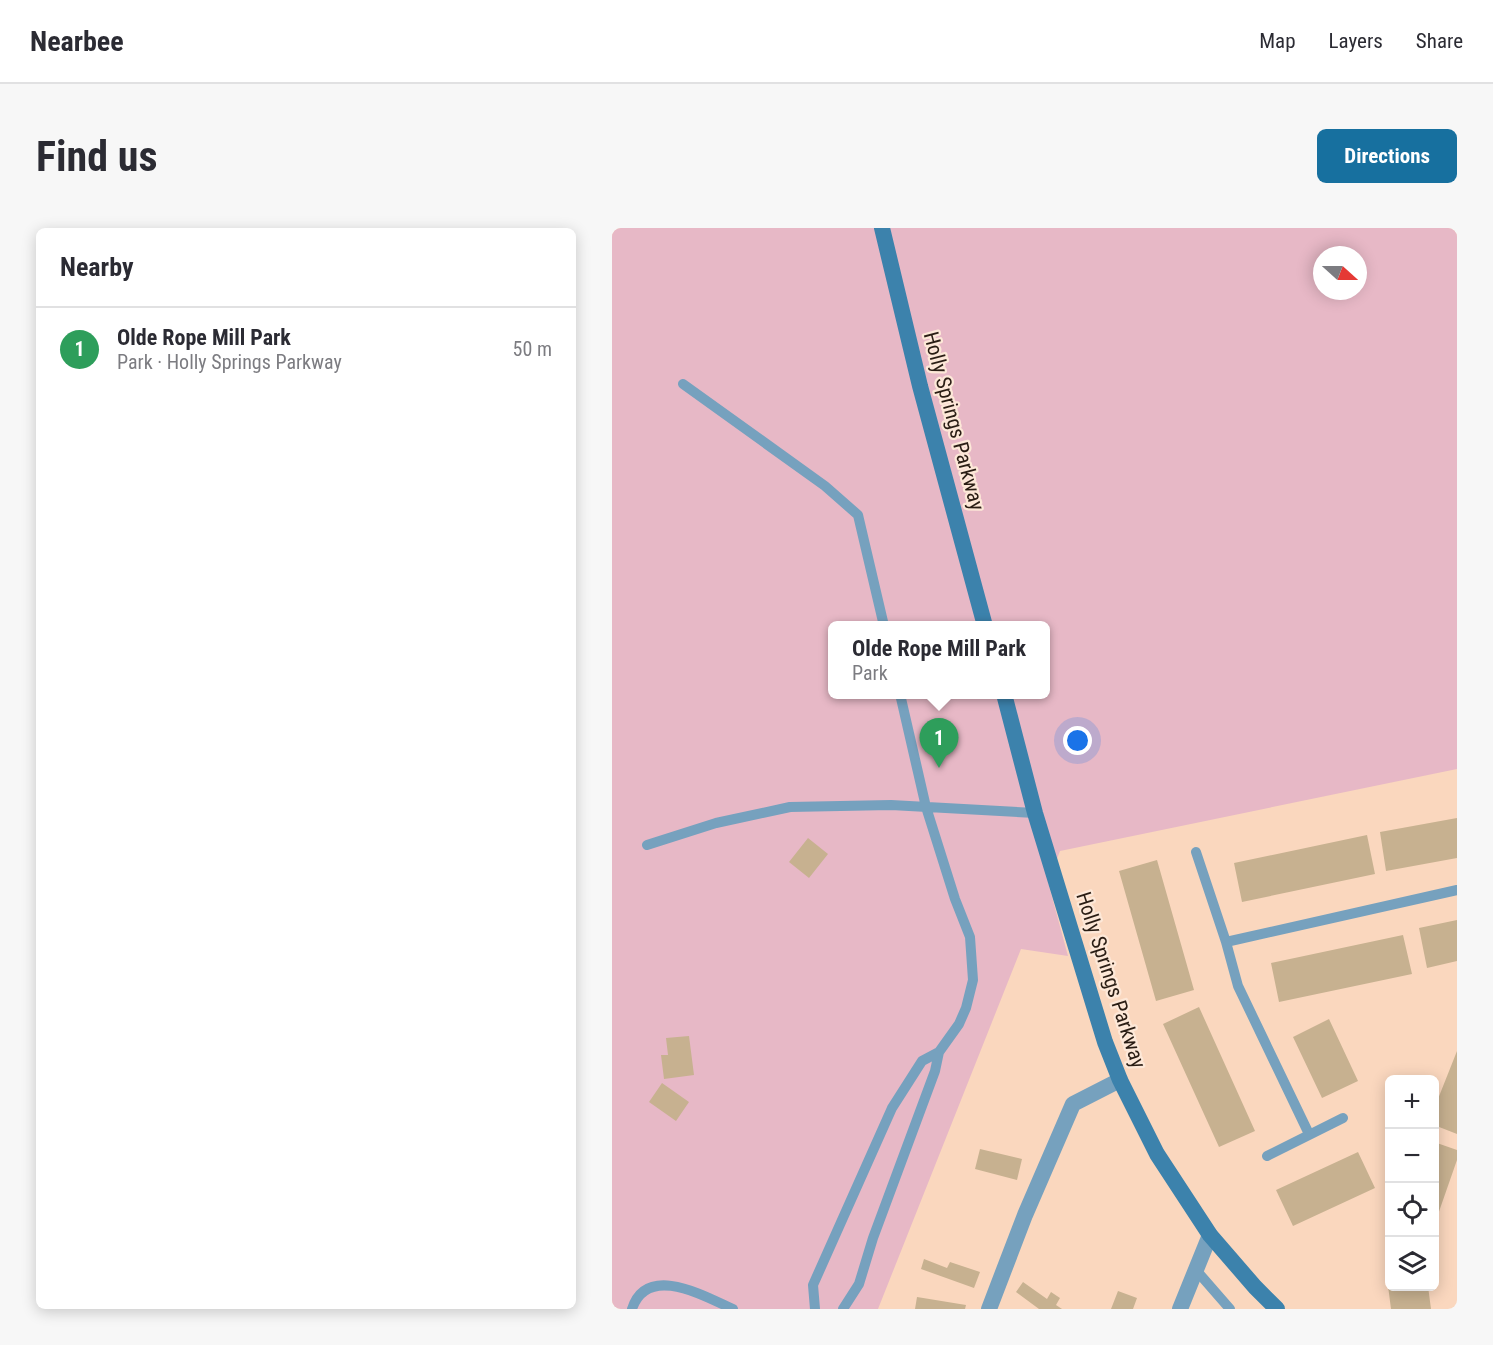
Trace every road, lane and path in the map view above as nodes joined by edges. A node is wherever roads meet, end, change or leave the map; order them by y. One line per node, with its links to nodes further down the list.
1 (882, 228): 4 (main road, Holly Springs Parkway)
2 (682, 384): 3 (lane)
3 (883, 621)
4 (984, 621)
5 (901, 699): 7 (lane)
6 (1005, 699): 8 (main road, Holly Springs Parkway)
7 (926, 807): 8 (lane); 9 (lane); 13 (lane)
8 (1035, 813): 14 (main road, Holly Springs Parkway)
9 (646, 845)
10 (1196, 852): 12 (lane)
11 (1457, 890): 12 (lane)
12 (1226, 942): 16 (lane)
13 (939, 1052): 22 (lane); 23 (lane)
14 (1120, 1080): 18 (main road, Holly Springs Parkway); 24 (street)
15 (1343, 1118): 16 (lane)
16 (1309, 1134): 17 (lane)
17 (1267, 1156)
18 (1210, 1235): 19 (street); 27 (main road, Holly Springs Parkway)
19 (1196, 1270): 25 (street); 26 (lane)
20 (632, 1309): 21 (lane)
21 (733, 1309)
22 (815, 1309)
23 (843, 1309)
24 (989, 1309)
25 (1180, 1309)
26 (1230, 1309)
27 (1277, 1309)

